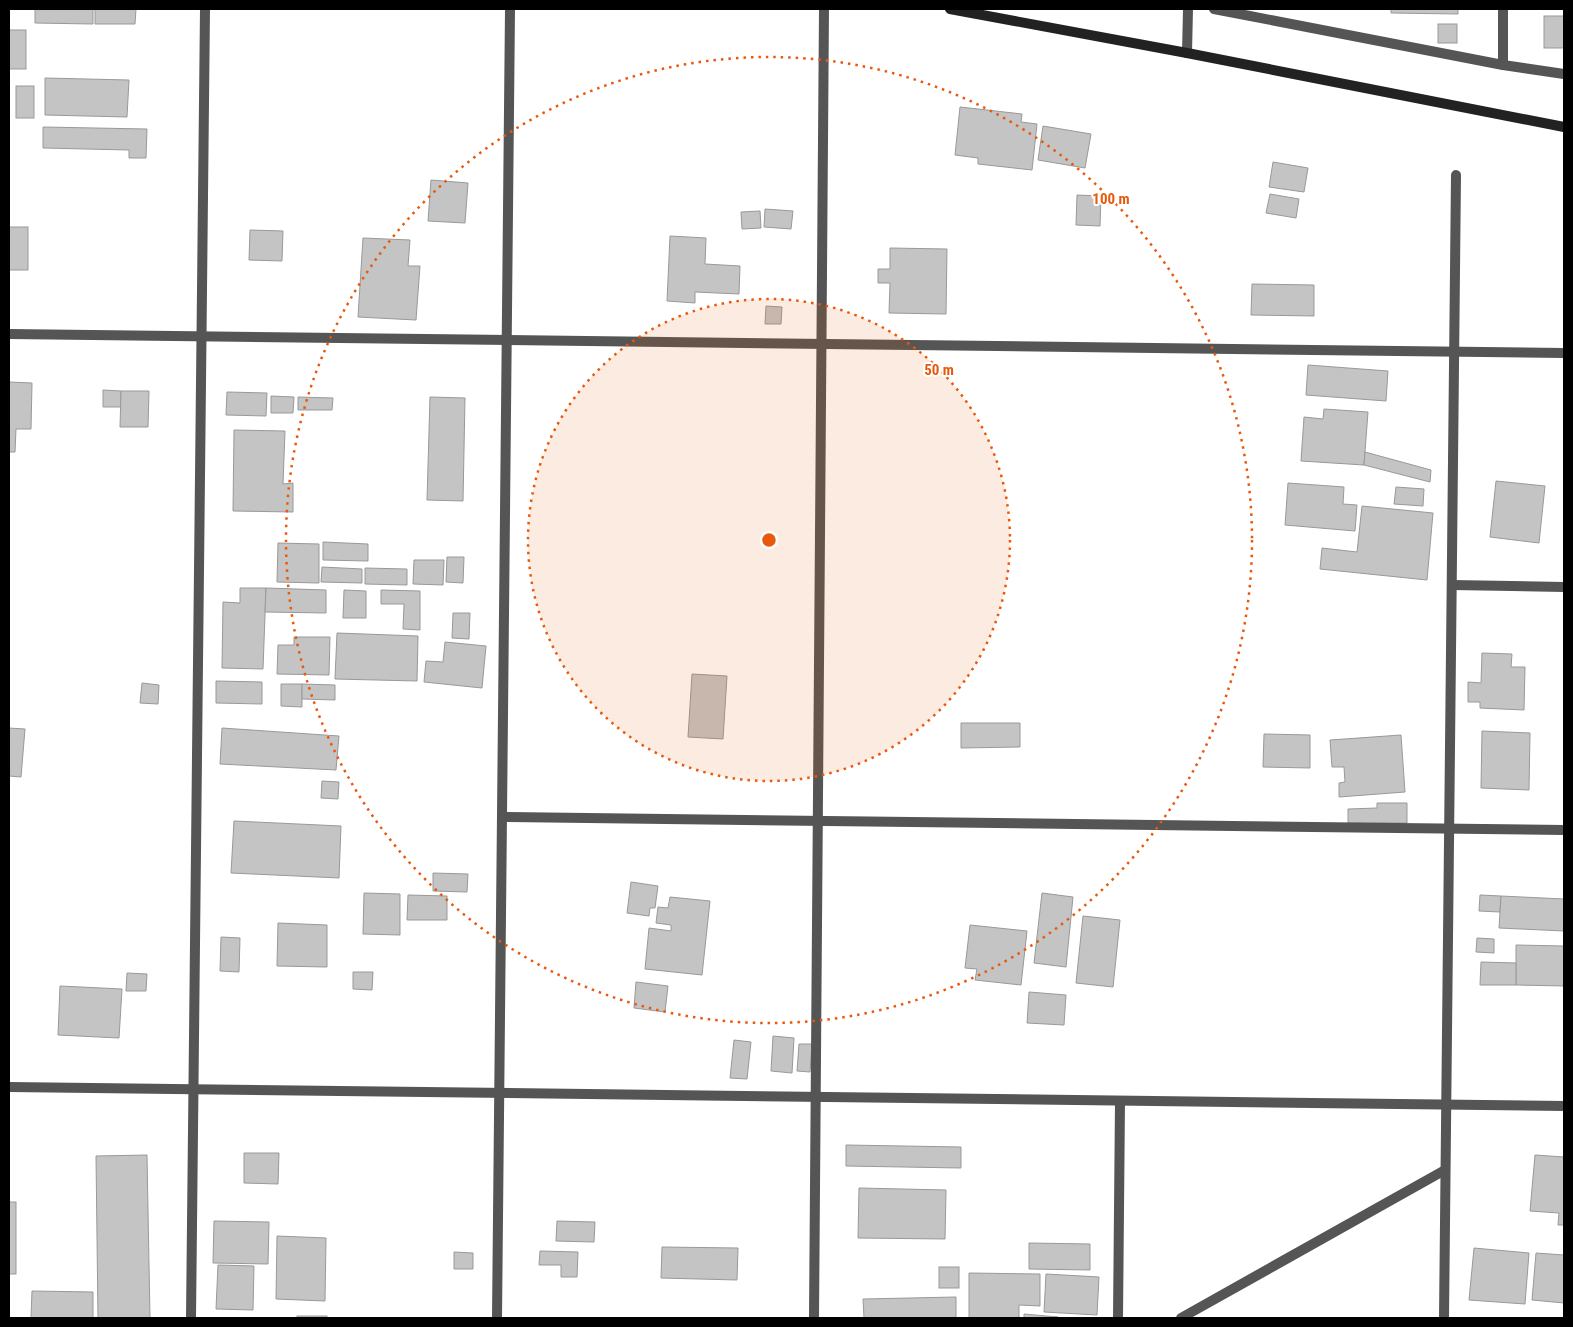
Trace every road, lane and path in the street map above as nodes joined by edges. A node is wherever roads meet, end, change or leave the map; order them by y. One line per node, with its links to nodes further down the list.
1 (205, 9): 14 (street)
2 (510, 9): 15 (street)
3 (824, 9): 16 (street)
4 (950, 9): 8 (main road)
5 (1188, 9): 8 (street)
6 (1214, 9): 9 (street)
7 (1503, 9): 9 (street)
8 (1187, 53): 11 (main road)
9 (1502, 65): 10 (street)
10 (1564, 74)
11 (1564, 127)
12 (1456, 175): 17 (street)
13 (9, 334): 14 (street)
14 (202, 336): 15 (street); 26 (street)
15 (507, 340): 16 (street); 21 (street)
16 (821, 344): 17 (street); 22 (street)
17 (1454, 352): 18 (street); 19 (street)
18 (1564, 353)
19 (1452, 585): 20 (street); 23 (street)
20 (1564, 586)
21 (502, 817): 22 (street); 27 (street)
22 (818, 821): 23 (street); 28 (street)
23 (1449, 829): 24 (street); 30 (street)
24 (1564, 830)
25 (9, 1087): 26 (street)
26 (194, 1090): 27 (street); 33 (street)
27 (500, 1093): 28 (street); 34 (street)
28 (816, 1097): 29 (street); 35 (street)
29 (1120, 1101): 30 (street); 36 (street)
30 (1446, 1105): 31 (street); 32 (street)
31 (1564, 1106)
32 (1445, 1170): 37 (street); 38 (street)
33 (191, 1318)
34 (497, 1318)
35 (814, 1318)
36 (1118, 1318)
37 (1181, 1318)
38 (1444, 1318)

